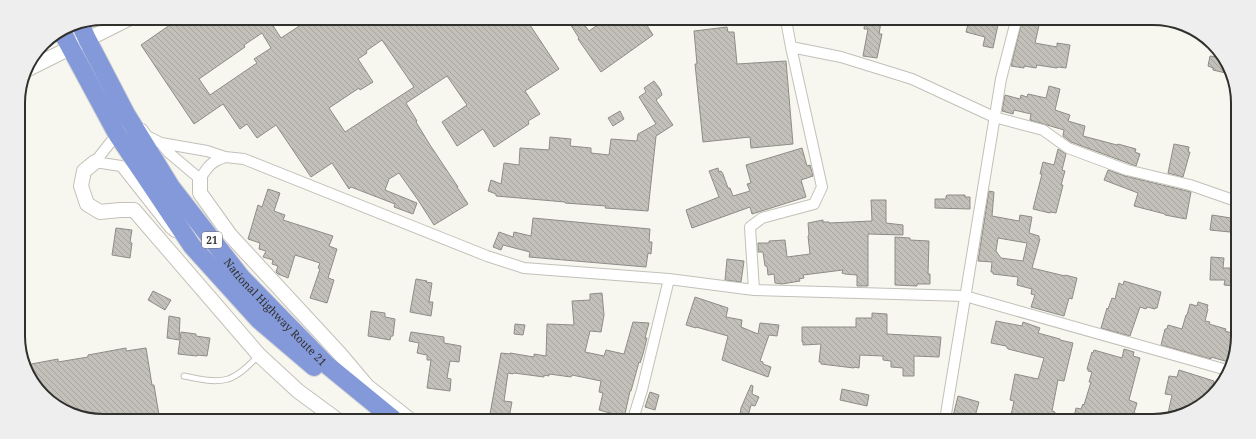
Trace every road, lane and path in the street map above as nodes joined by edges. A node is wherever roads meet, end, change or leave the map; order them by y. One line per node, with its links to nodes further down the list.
1 (116, 25): 6 (street)
2 (787, 25): 7 (street)
3 (1015, 25): 11 (street)
4 (82, 28): 6 (highway, National Highway Route 21 / 21)
5 (64, 35): 8 (highway, National Highway Route 21 / 21)
6 (87, 39): 8 (street); 10 (highway, National Highway Route 21 / 21)
7 (791, 47): 11 (street); 20 (street)
8 (70, 48): 9 (street); 12 (highway, National Highway Route 21 / 21)
9 (34, 66)
10 (126, 114): 13 (street); 27 (highway, National Highway Route 21 / 21)
11 (994, 117): 17 (street); 21 (street)
12 (117, 134): 15 (street); 18 (highway, National Highway Route 21 / 21)
13 (161, 143): 14 (street); 16 (street)
14 (225, 157): 16 (street); 19 (street)
15 (95, 162): 18 (street); 22 (street)
16 (200, 179): 28 (street)
17 (1231, 199)
18 (192, 246): 26 (highway, National Highway Route 21 / 21)
19 (669, 279): 20 (street); 29 (street)
20 (754, 290): 21 (street)
21 (965, 296): 23 (street); 30 (street)
22 (259, 355): 24 (lane); 25 (street)
23 (1224, 369)
24 (184, 376)
25 (329, 414)
26 (373, 414)
27 (387, 414)
28 (403, 414)
29 (635, 414)
30 (946, 414)

